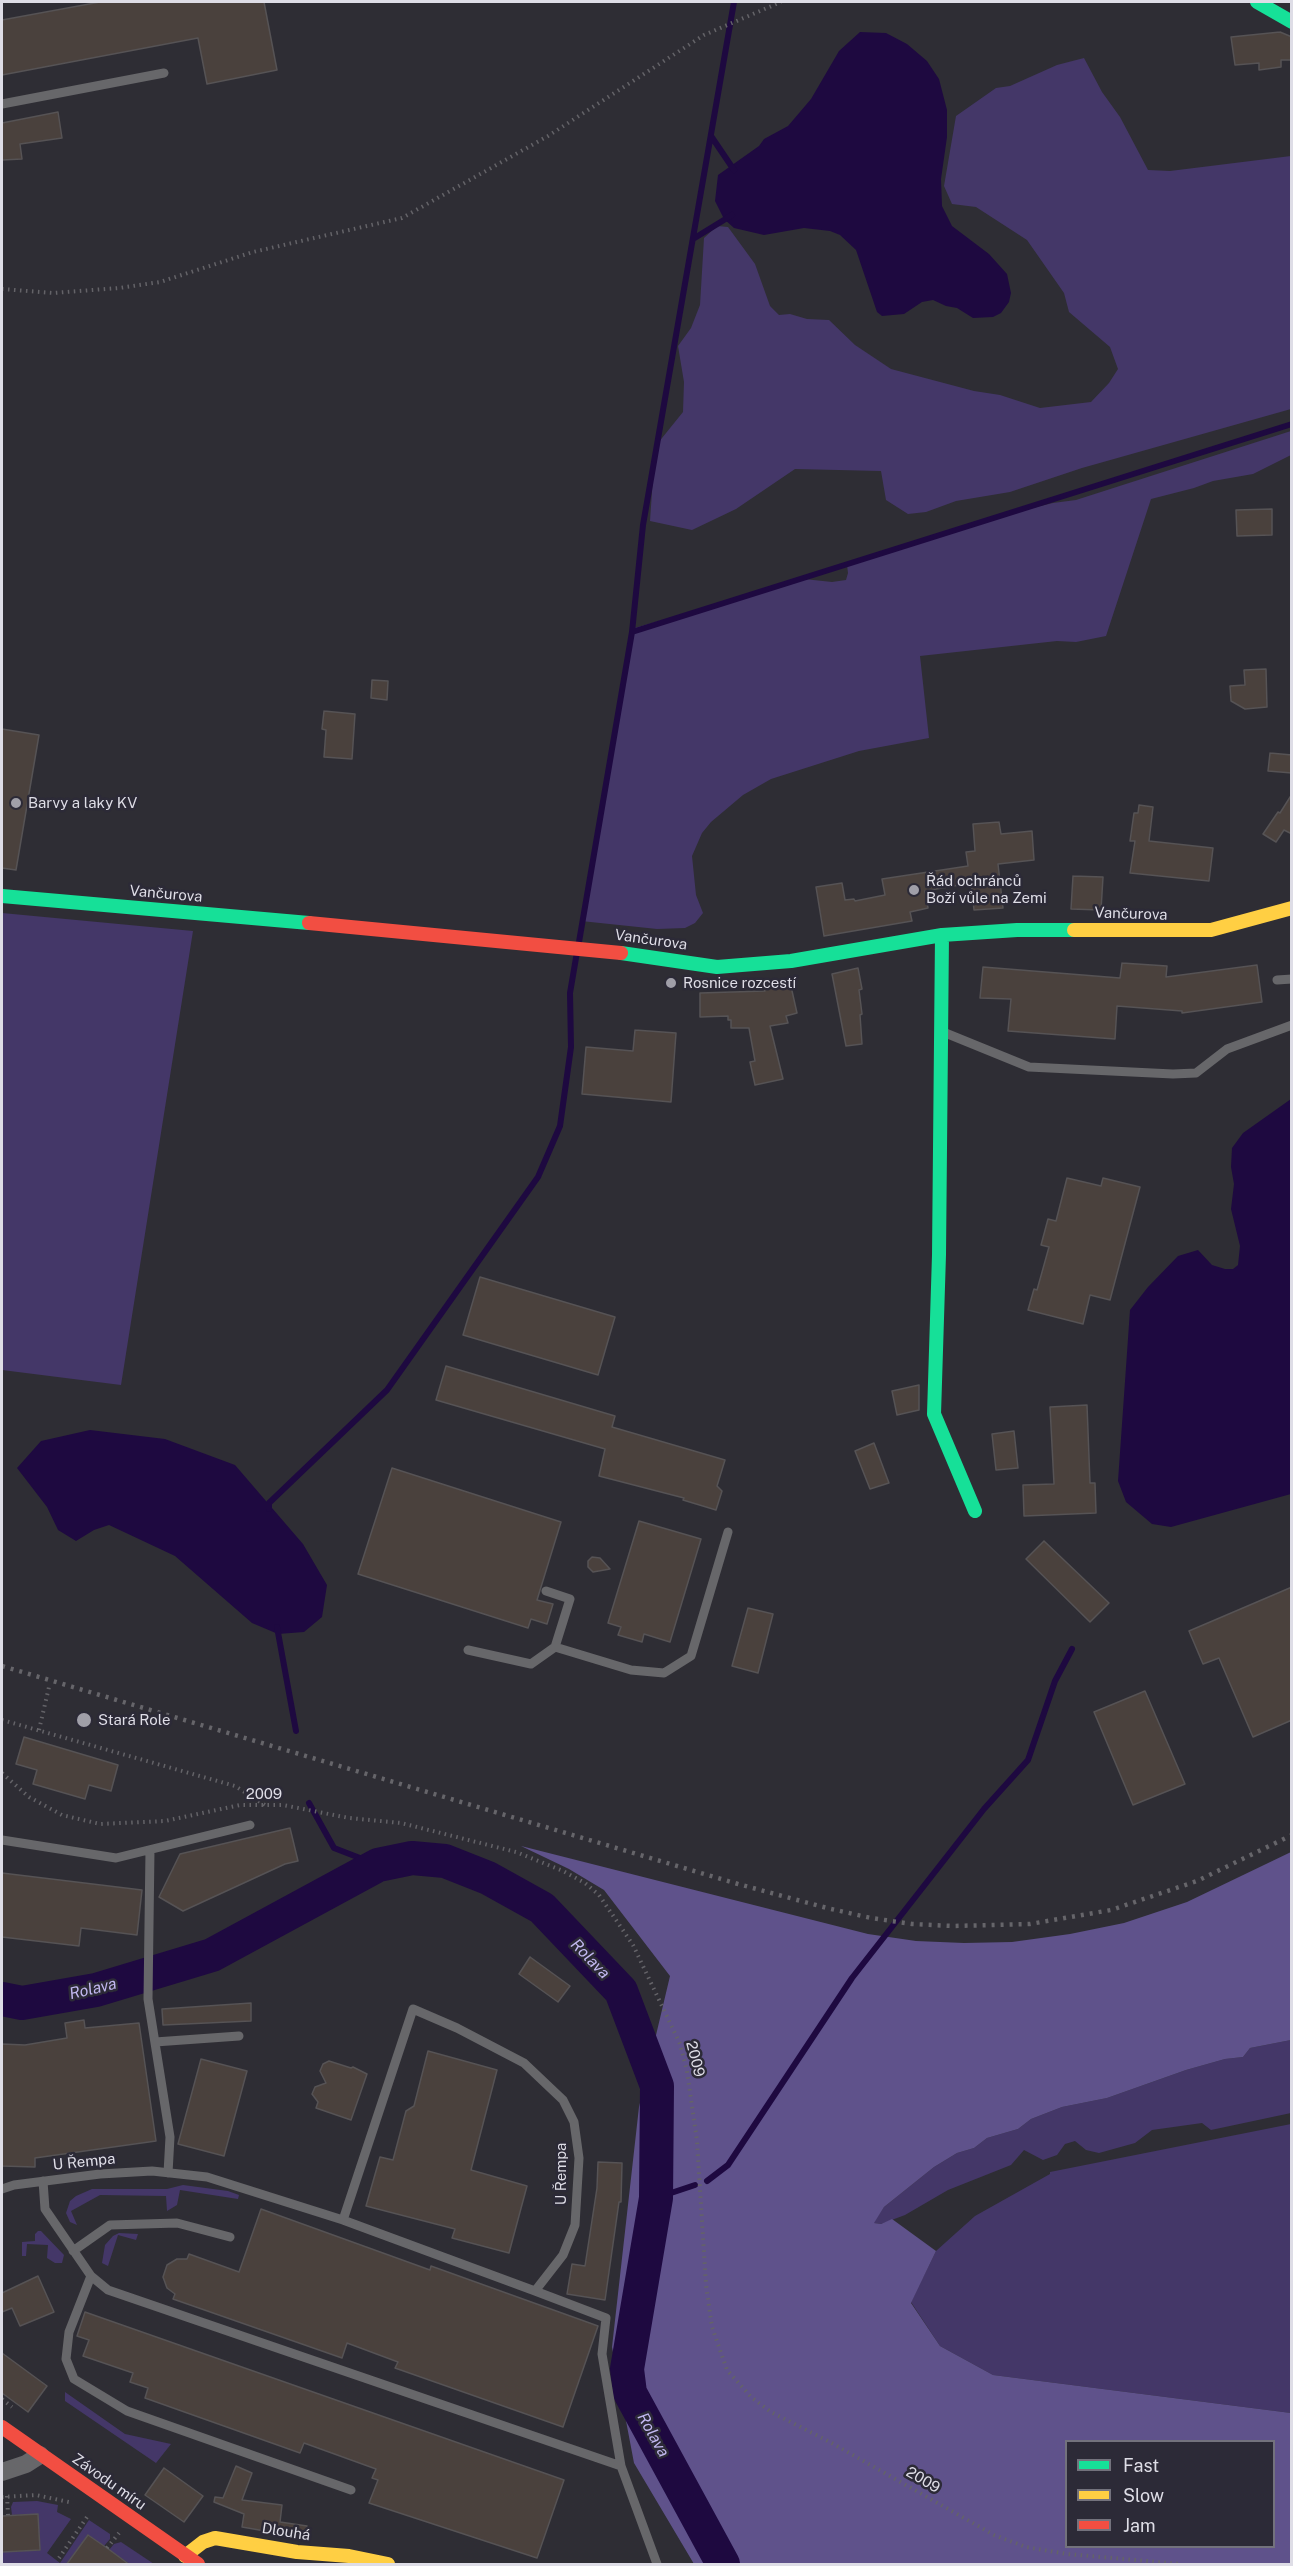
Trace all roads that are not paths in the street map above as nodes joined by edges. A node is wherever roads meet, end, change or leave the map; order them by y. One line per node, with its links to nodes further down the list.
1 (1257, 2): 2 (street)
2 (1292, 22)
3 (164, 73): 4 (lane)
4 (2, 104)
5 (2, 896): 7 (street, Vančurova)
6 (1292, 908): 7 (street, Vančurova)
7 (942, 935): 11 (street)
8 (1292, 979): 9 (lane)
9 (1277, 980)
10 (1292, 1025): 11 (lane)
11 (941, 1031): 12 (street)
12 (975, 1512)
13 (728, 1532): 15 (lane)
14 (546, 1591): 15 (lane)
15 (555, 1647): 16 (lane)
16 (468, 1650)
17 (250, 1825): 19 (lane)
18 (2, 1840): 19 (lane)
19 (150, 1850): 21 (lane)
20 (239, 2036): 21 (lane)
21 (155, 2042): 22 (lane)
22 (168, 2173): 23 (lane, U Řempa); 25 (lane, U Řempa)
23 (43, 2181): 24 (lane, U Řempa); 27 (lane)
24 (2, 2189)
25 (343, 2220): 29 (lane, U Řempa); 29 (lane, U Řempa)
26 (230, 2237): 27 (lane)
27 (73, 2251): 28 (lane)
28 (91, 2276): 32 (lane); 34 (lane)
29 (535, 2291): 32 (lane)
30 (2, 2427): 31 (street, Závodu míru)
31 (40, 2455): 33 (street); 35 (street, Závodu míru)
32 (621, 2466): 38 (lane)
33 (2, 2472)
34 (351, 2490)
35 (185, 2556): 36 (street, Závodu míru); 37 (street, Dlouhá)
36 (198, 2565)
37 (387, 2565)
38 (657, 2565)

